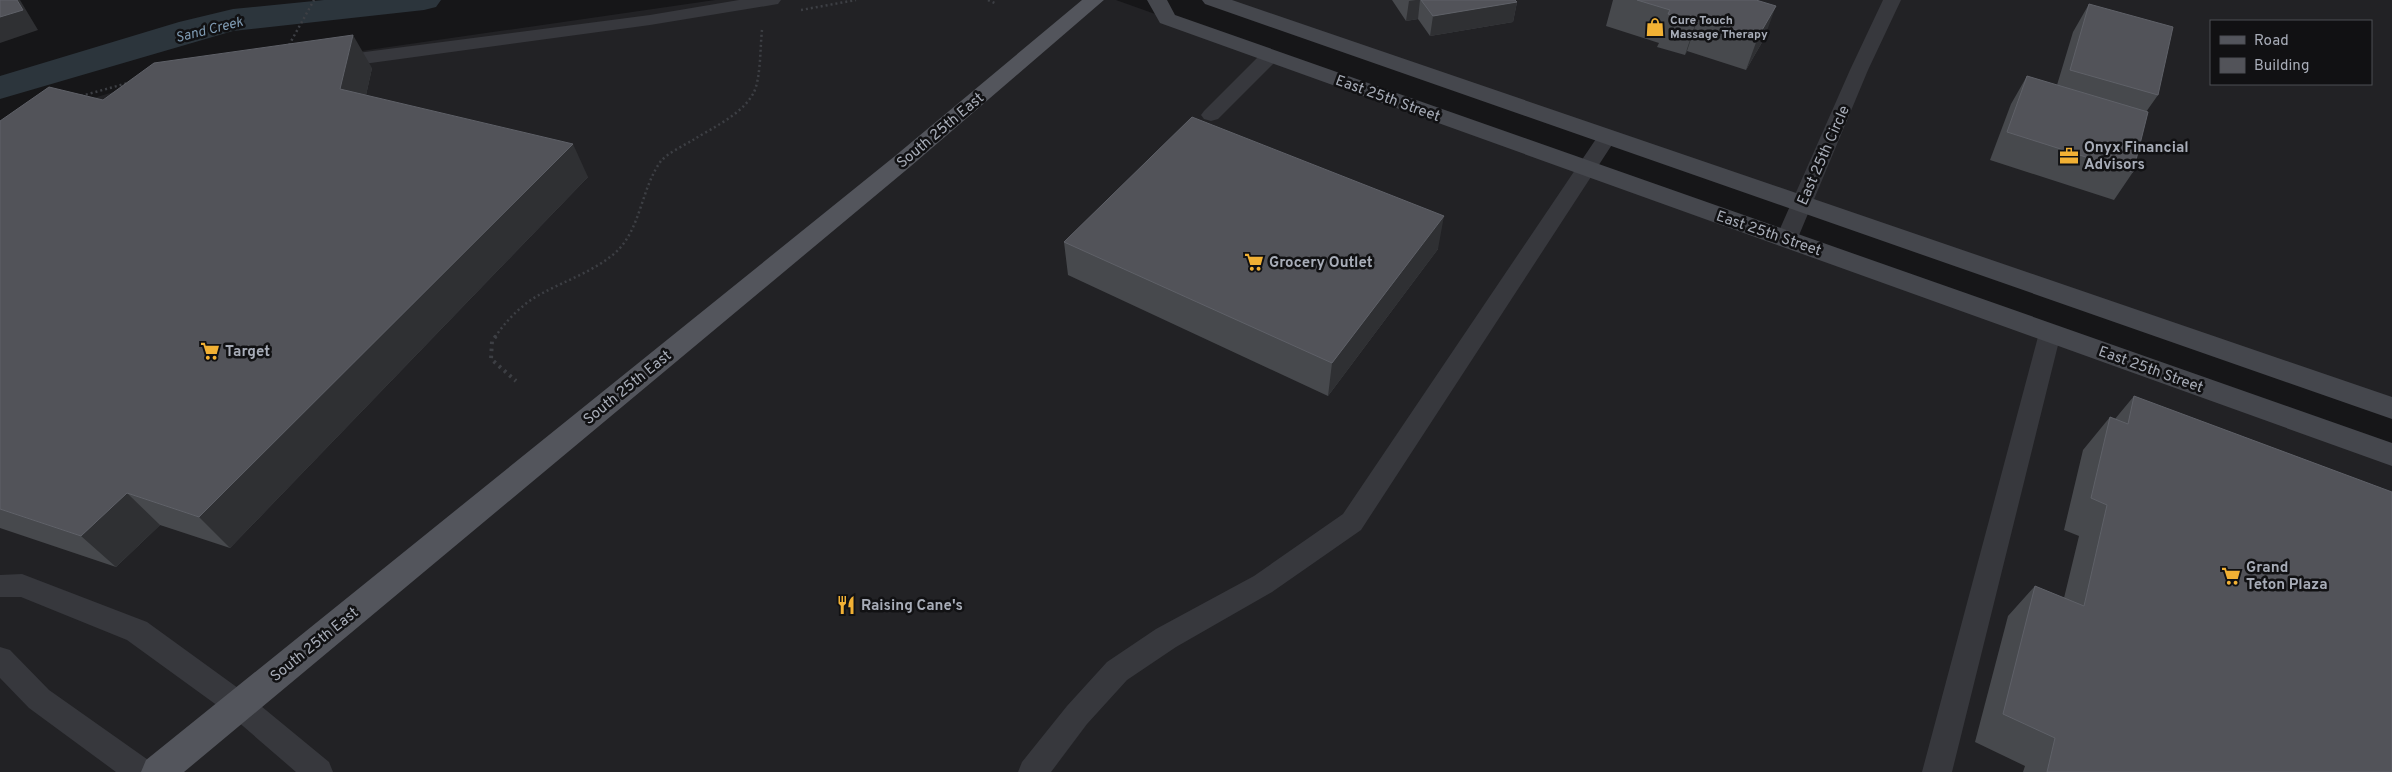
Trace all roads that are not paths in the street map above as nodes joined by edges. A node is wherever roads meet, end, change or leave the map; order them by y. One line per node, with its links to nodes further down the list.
1 (772, 0): 7 (lane)
2 (1094, 0): 18 (main road, South 25th East)
3 (1157, 0): 6 (street, East 25th Street)
4 (1212, 0): 9 (street)
5 (1892, 0): 11 (lane, East 25th Circle)
6 (1270, 56): 8 (lane); 10 (street, East 25th Street)
7 (317, 64)
8 (1211, 115)
9 (1607, 137): 10 (lane); 11 (street)
10 (1586, 169): 12 (street, East 25th Street); 22 (lane)
11 (1801, 204): 12 (lane, East 25th Circle); 14 (street)
12 (1786, 240): 13 (street, East 25th Street)
13 (2050, 333): 15 (street, East 25th Street); 23 (lane)
14 (2392, 408)
15 (2392, 455)
16 (0, 586): 18 (lane)
17 (0, 659): 19 (lane)
18 (239, 705): 20 (main road, South 25th East); 21 (lane)
19 (140, 772)
20 (158, 772)
21 (318, 772)
22 (1033, 772)
23 (1937, 772)

